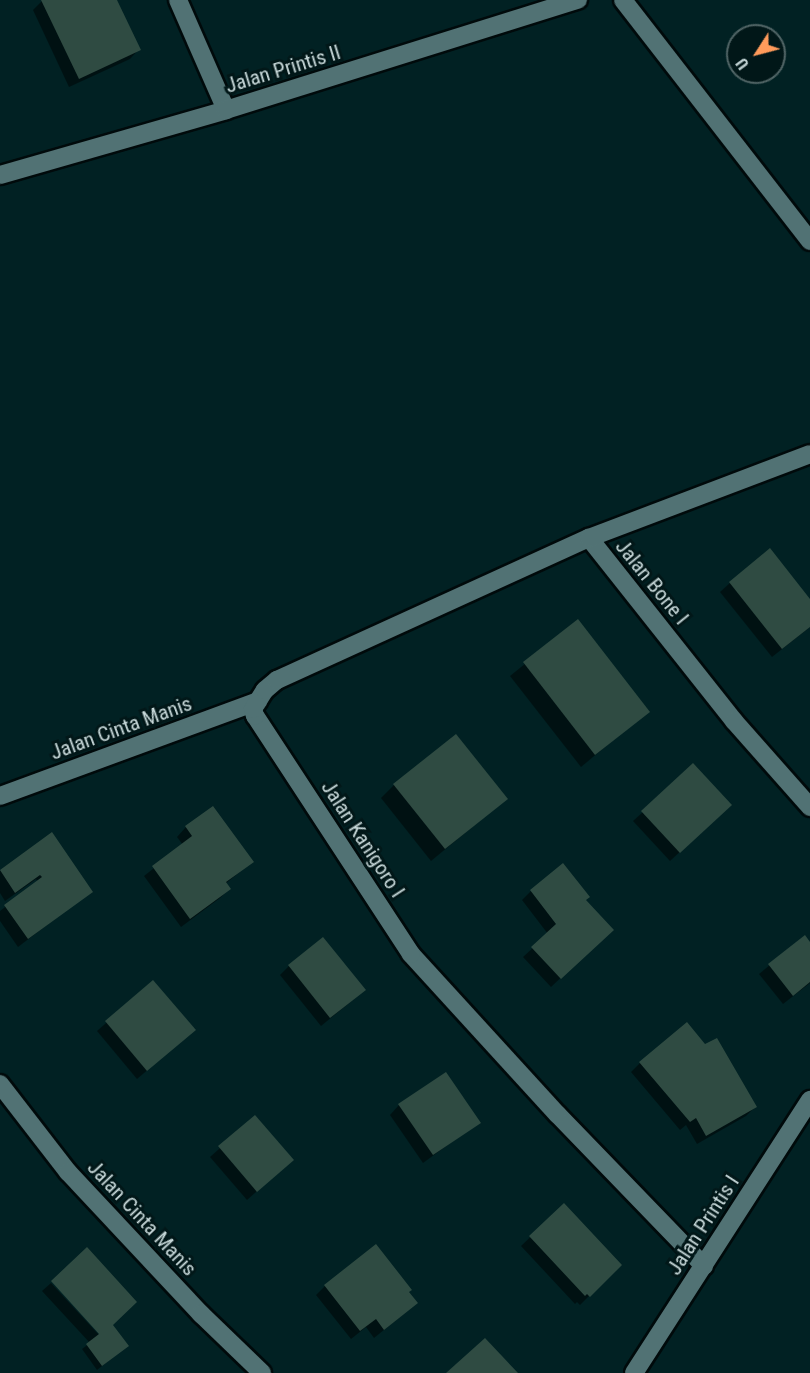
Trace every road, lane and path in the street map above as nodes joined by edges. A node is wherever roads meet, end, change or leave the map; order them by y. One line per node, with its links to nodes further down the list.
1 (178, 0): 4 (street)
2 (578, 0): 4 (street, Jalan Printis II)
3 (623, 0): 6 (street)
4 (226, 110): 5 (street, Jalan Printis II)
5 (0, 175)
6 (810, 241)
7 (810, 454): 8 (street, Jalan Bone I)
8 (589, 538): 9 (street); 11 (street, Jalan Bone I)
9 (258, 701): 10 (street, Jalan Cinta Manis); 14 (street, Jalan Kanigoro I)
10 (0, 796)
11 (810, 807)
12 (0, 1084): 15 (street, Jalan Cinta Manis)
13 (810, 1100): 14 (street, Jalan Printis I)
14 (704, 1266): 16 (street, Jalan Printis I)
15 (262, 1373)
16 (634, 1373)

